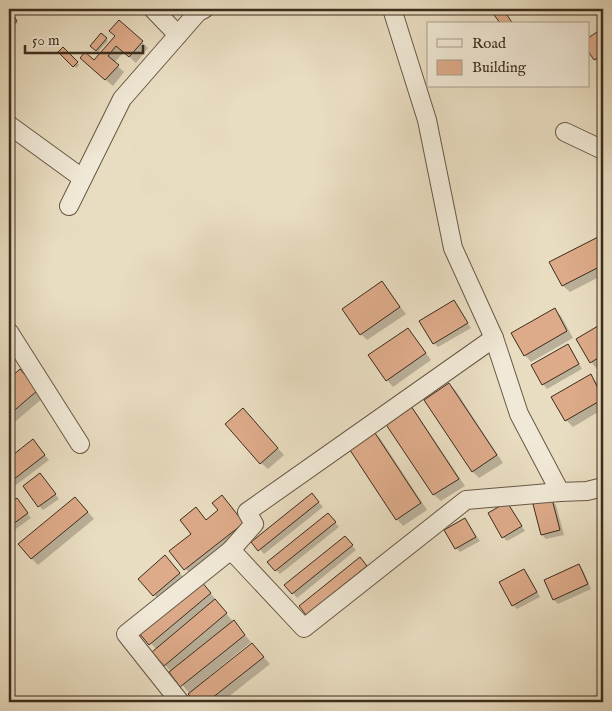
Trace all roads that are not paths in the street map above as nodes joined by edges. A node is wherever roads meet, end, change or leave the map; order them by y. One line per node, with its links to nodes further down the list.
1 (153, 9): 4 (street)
2 (204, 9): 4 (street)
3 (392, 9): 11 (street)
4 (178, 35): 8 (street)
5 (9, 125): 8 (street)
6 (565, 132): 7 (street)
7 (603, 150)
8 (82, 178): 9 (street)
9 (69, 206)
10 (9, 332): 12 (street)
11 (494, 338): 14 (street); 15 (street)
12 (80, 444)
13 (603, 487): 14 (street)
14 (560, 492): 15 (street)
15 (231, 550): 16 (street)
16 (180, 702)

